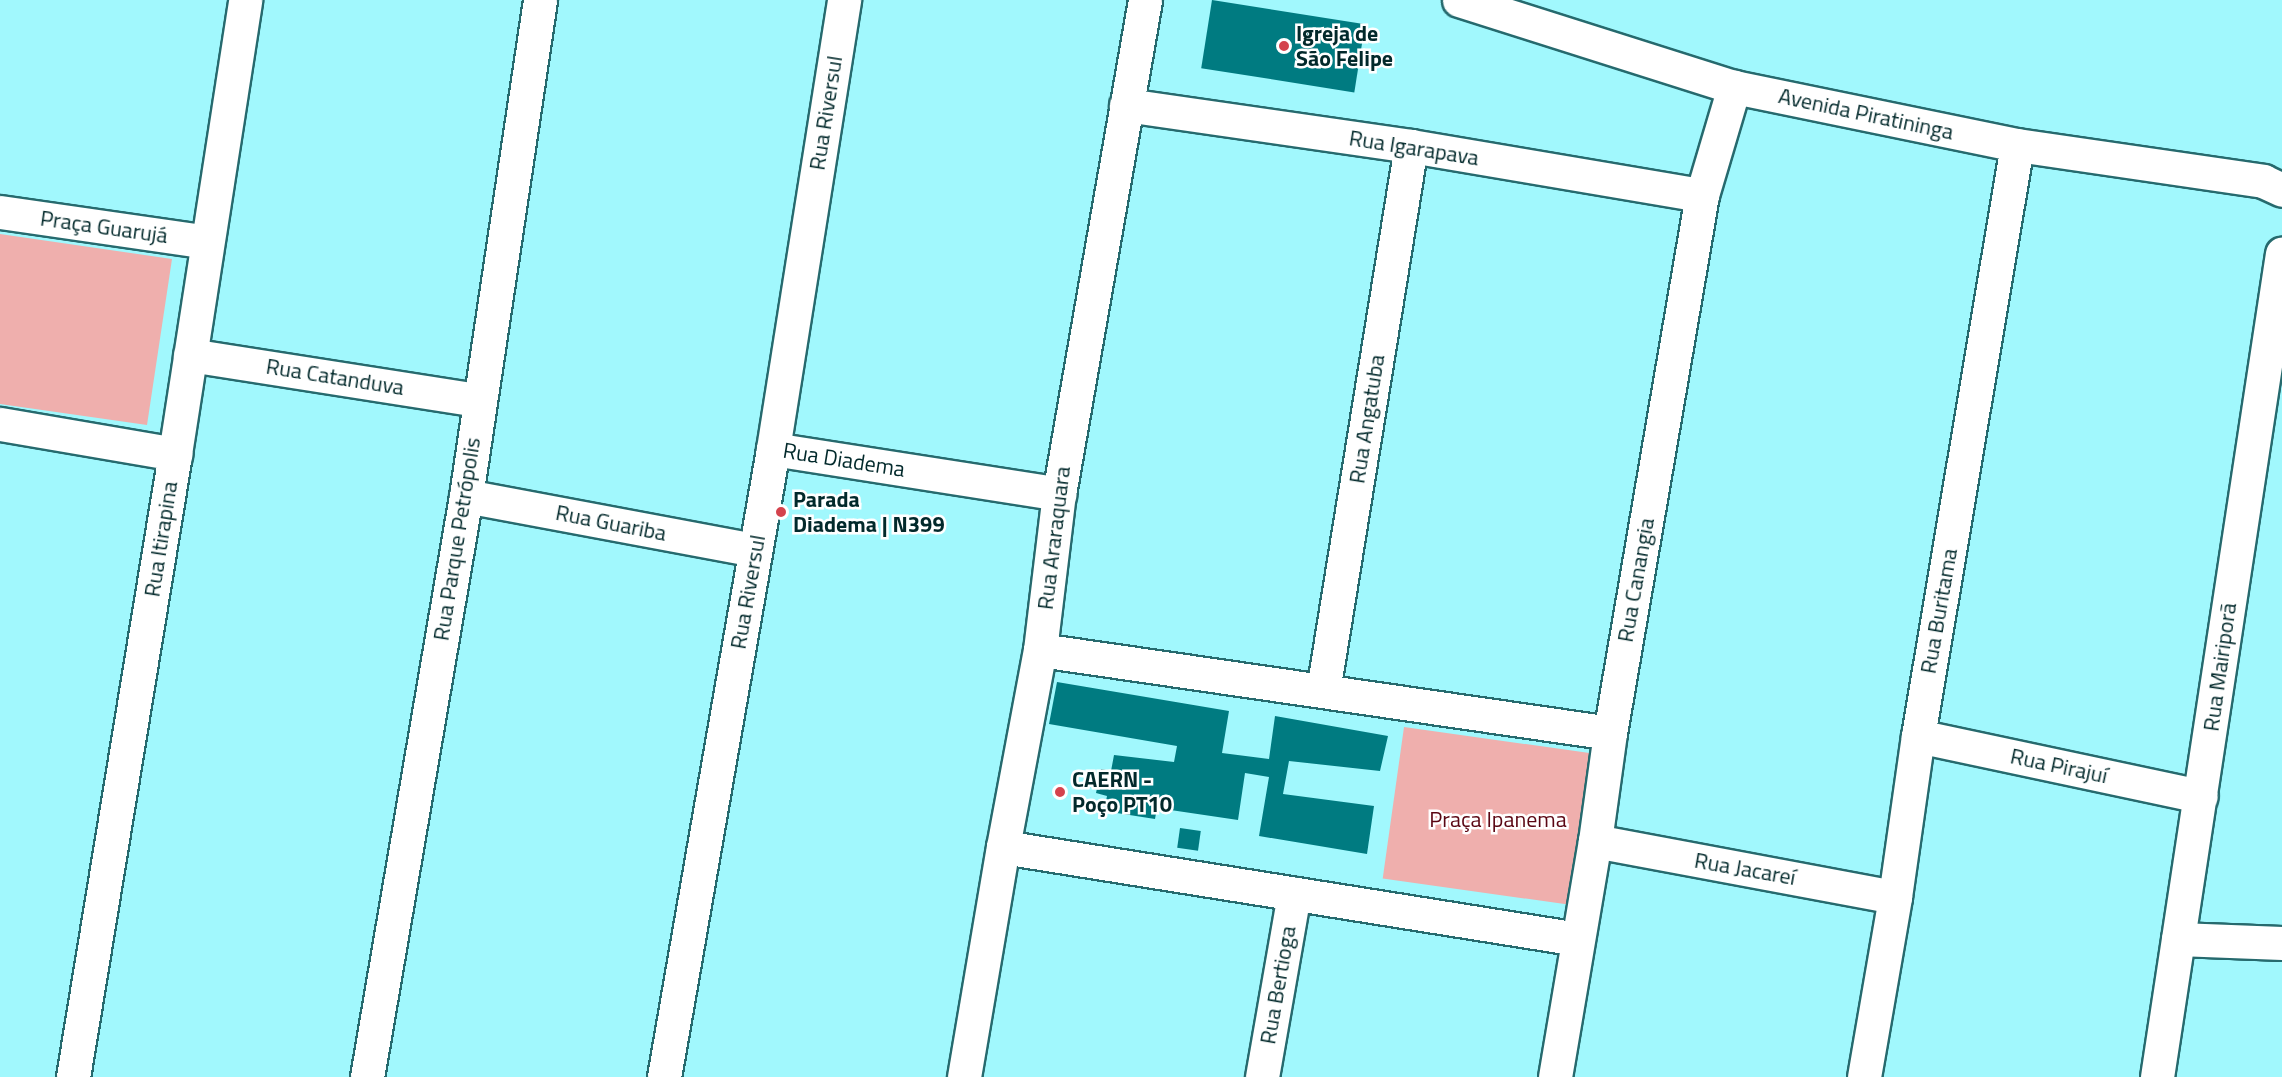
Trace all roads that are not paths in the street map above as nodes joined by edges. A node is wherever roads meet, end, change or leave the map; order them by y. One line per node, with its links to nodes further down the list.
1 (245, 0): 13 (street, Rua Itirapina)
2 (540, 0): 16 (street, Rua Parque Petrópolis)
3 (844, 0): 18 (street, Rua Riversul)
4 (1145, 0): 7 (street, Rua Araraquara)
5 (1459, 0): 6 (street, Avenida Piratininga)
6 (1734, 87): 8 (street, Avenida Piratininga); 11 (street, Rua Canangia)
7 (1126, 105): 9 (street, Rua Igarapava); 20 (street, Rua Araraquara)
8 (2017, 145): 10 (street, Avenida Piratininga); 26 (street, Rua Buritama)
9 (1411, 146): 11 (street, Rua Igarapava); 24 (street, Rua Angatuba)
10 (2282, 190)
11 (1702, 195): 25 (street, Rua Canangia)
12 (0, 212): 13 (street, Praça Guarujá)
13 (207, 242): 15 (street, Rua Itirapina)
14 (2281, 255): 27 (street, Rua Mairiporã)
15 (190, 355): 16 (street, Rua Catanduva); 19 (street, Rua Itirapina)
16 (479, 399): 21 (street, Rua Parque Petrópolis)
17 (0, 423): 19 (street)
18 (773, 449): 20 (street, Rua Diadema); 22 (street, Rua Riversul)
19 (175, 454): 35 (street, Rua Itirapina)
20 (1059, 494): 23 (street, Rua Araraquara)
21 (466, 496): 22 (street, Rua Guariba); 36 (street, Rua Parque Petrópolis)
22 (755, 550): 37 (street, Rua Riversul)
23 (1040, 650): 24 (street); 29 (street, Rua Araraquara)
24 (1323, 691): 25 (street)
25 (1610, 733): 28 (street, Rua Canangia)
26 (1918, 736): 27 (street, Rua Pirajuí); 31 (street, Rua Buritama)
27 (2201, 796): 33 (street, Rua Mairiporã)
28 (1595, 841): 31 (street, Rua Jacareí); 32 (street, Rua Canangia)
29 (1003, 847): 30 (street); 38 (street, Rua Araraquara)
30 (1294, 894): 32 (street); 39 (street, Rua Bertioga)
31 (1895, 897): 41 (street, Rua Buritama)
32 (1578, 939): 40 (street, Rua Canangia)
33 (2178, 939): 34 (street); 42 (street, Rua Mairiporã)
34 (2282, 943)
35 (73, 1077)
36 (366, 1077)
37 (664, 1077)
38 (964, 1077)
39 (1262, 1077)
40 (1555, 1077)
41 (1864, 1077)
42 (2157, 1077)

